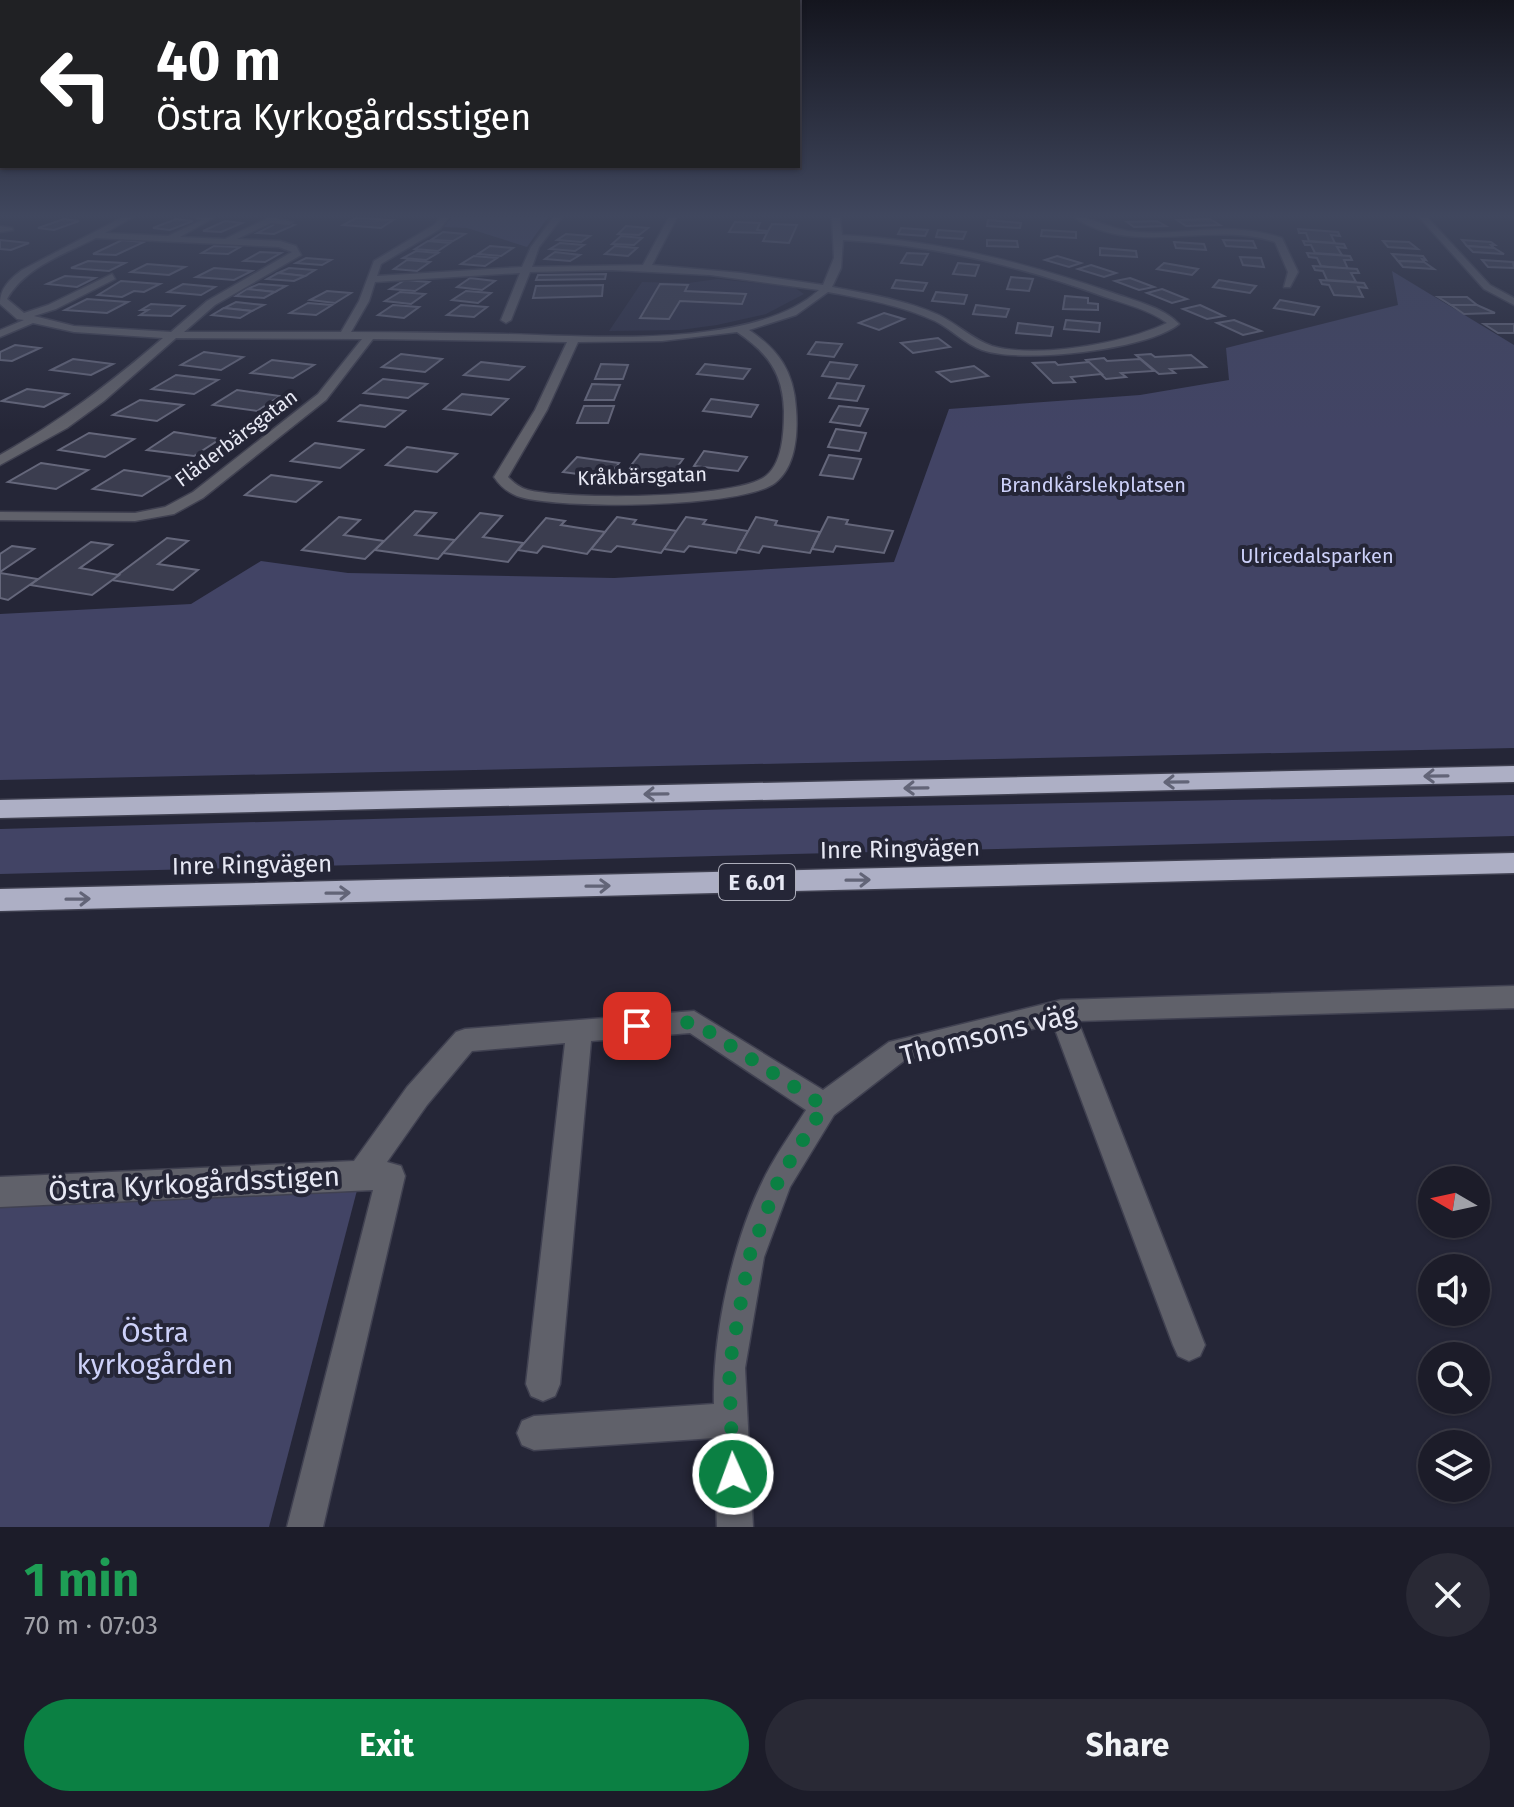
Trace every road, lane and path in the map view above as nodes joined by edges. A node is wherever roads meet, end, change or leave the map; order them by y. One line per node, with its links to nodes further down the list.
1 (9, 288): 11 (street)
2 (89, 288): 11 (street)
3 (237, 288): 15 (street)
4 (367, 288): 16 (street)
5 (517, 288): 12 (street)
6 (826, 288): 13 (street)
7 (827, 288): 8 (street)
8 (1096, 288)
9 (1489, 288): 10 (street)
10 (1514, 302)
11 (25, 319): 14 (street); 15 (street)
12 (506, 320)
13 (740, 329): 18 (street); 18 (street, Kråkbärsgatan)
14 (0, 334)
15 (171, 335): 16 (street); 19 (street)
16 (344, 336): 17 (street)
17 (370, 336): 18 (street); 20 (street, Fläderbärsgatan)
18 (574, 339)
19 (0, 461)
20 (0, 516)
21 (1514, 774): 22 (highway, one-way to 22)
22 (0, 809)
23 (1514, 863): 24 (highway, Inre Ringvägen / E 6.01, one-way to 23)
24 (0, 900)
25 (1514, 997): 26 (street, Thomsons väg)
26 (1061, 1011): 28 (street, Thomsons väg); 31 (street)
27 (579, 1029): 28 (street, Östra Kyrkogårdsstigen); 29 (street, Östra Kyrkogårdsstigen); 32 (street)
28 (824, 1106): 33 (street, Thomsons väg)
29 (361, 1175): 30 (street, Östra Kyrkogårdsstigen); 35 (street)
30 (0, 1192)
31 (1189, 1345)
32 (543, 1384)
33 (731, 1420): 34 (street); 36 (street, Thomsons väg)
34 (534, 1433)
35 (305, 1527)
36 (735, 1527)

